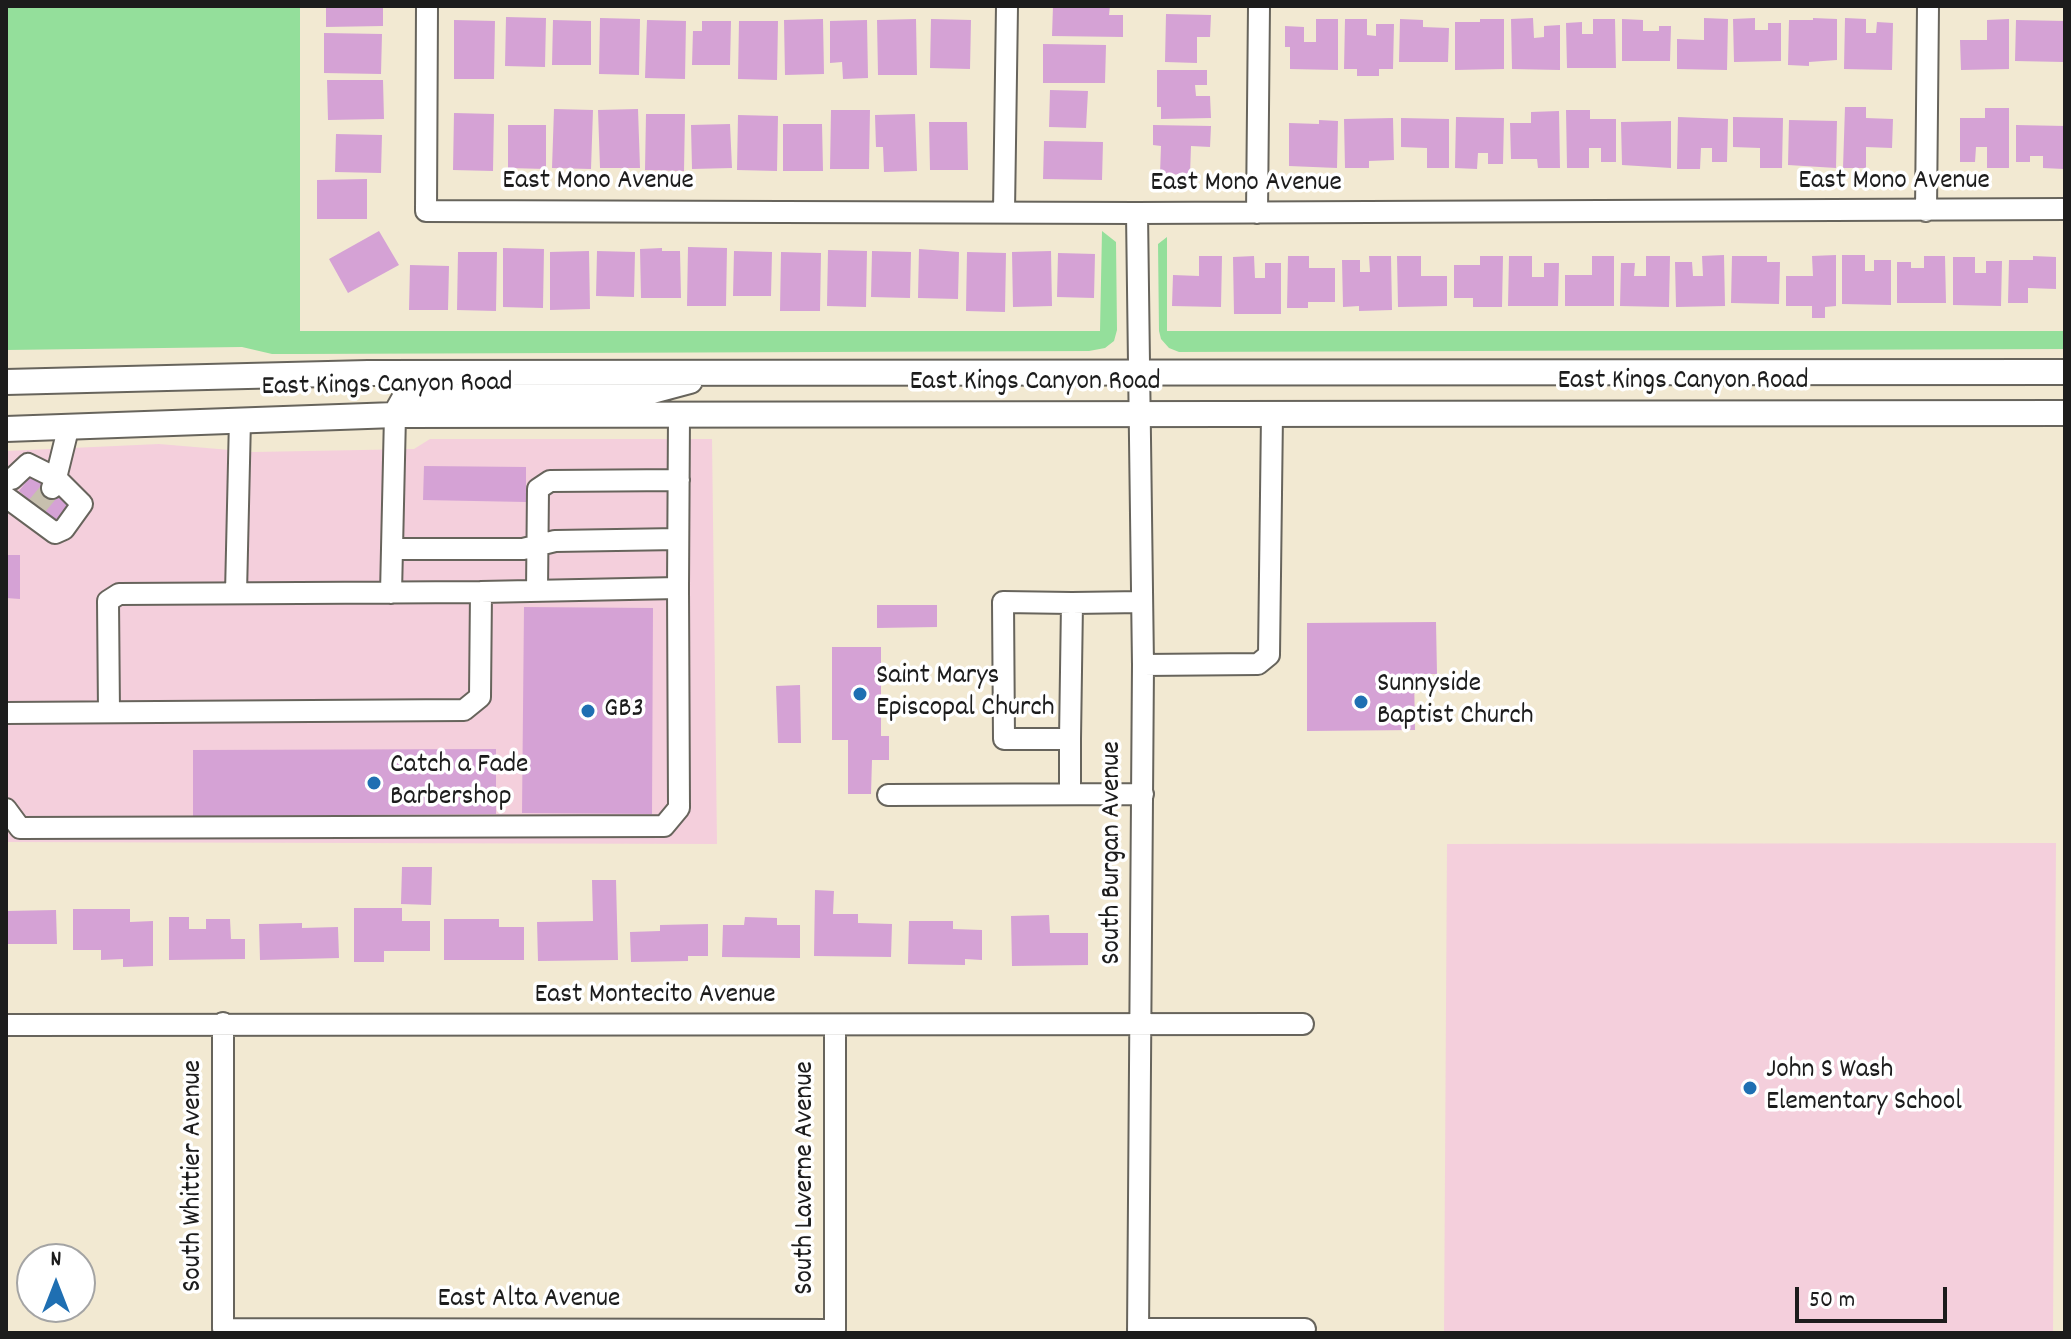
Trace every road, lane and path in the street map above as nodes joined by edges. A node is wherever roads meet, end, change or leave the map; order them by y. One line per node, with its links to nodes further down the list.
1 (427, 6): 6 (street, East Mono Avenue)
2 (1007, 6): 6 (street)
3 (1259, 6): 9 (street)
4 (1928, 6): 7 (street)
5 (2065, 209): 7 (street, East Mono Avenue)
6 (1004, 211): 8 (street, East Mono Avenue)
7 (1926, 211): 9 (street, East Mono Avenue)
8 (1137, 213): 9 (street, East Mono Avenue); 12 (street, South Burgan Avenue)
9 (1257, 213)
10 (2065, 372): 12 (main road, East Kings Canyon Road)
11 (719, 373): 12 (main road, East Kings Canyon Road); 13 (main road, East Kings Canyon Road); 17 (main road)
12 (1138, 373): 14 (street, South Burgan Avenue)
13 (6, 382)
14 (1138, 413): 16 (main road, East Kings Canyon Road); 18 (main road, East Kings Canyon Road); 33 (street, South Burgan Avenue)
15 (2065, 413): 16 (main road, East Kings Canyon Road)
16 (1272, 414): 35 (street)
17 (395, 415): 18 (main road, East Kings Canyon Road); 19 (main road, East Kings Canyon Road); 27 (street)
18 (679, 415): 22 (street)
19 (240, 419): 20 (main road, East Kings Canyon Road); 31 (street)
20 (69, 425): 21 (main road, East Kings Canyon Road); 23 (street)
21 (6, 429)
22 (679, 480): 25 (street); 26 (street)
23 (54, 483): 24 (street); 24 (street)
24 (8, 485)
25 (678, 539): 26 (street); 28 (street)
26 (537, 545): 27 (street); 29 (street)
27 (392, 549): 32 (street)
28 (678, 588): 29 (street); 42 (street)
29 (537, 591): 30 (street)
30 (481, 592): 32 (street); 36 (street)
31 (236, 593): 32 (street); 36 (street)
32 (391, 593)
33 (1142, 602): 34 (street); 35 (street, South Burgan Avenue)
34 (1072, 603): 38 (street); 38 (street)
35 (1143, 665): 40 (street, South Burgan Avenue)
36 (109, 712): 37 (street)
37 (6, 713)
38 (1070, 739): 39 (street)
39 (1070, 794): 40 (street); 41 (street)
40 (1143, 794): 47 (street, South Burgan Avenue)
41 (888, 795)
42 (6, 809)
43 (223, 1023): 45 (street, East Montecito Avenue); 46 (street, East Montecito Avenue); 48 (street, South Whittier Avenue)
44 (1303, 1024): 47 (street, East Montecito Avenue)
45 (6, 1025)
46 (835, 1025): 47 (street, East Montecito Avenue); 50 (street, South Laverne Avenue)
47 (1142, 1026): 51 (street, South Burgan Avenue)
48 (223, 1329): 50 (street, East Alta Avenue)
49 (1305, 1329): 51 (street)
50 (835, 1330)
51 (1138, 1331)

